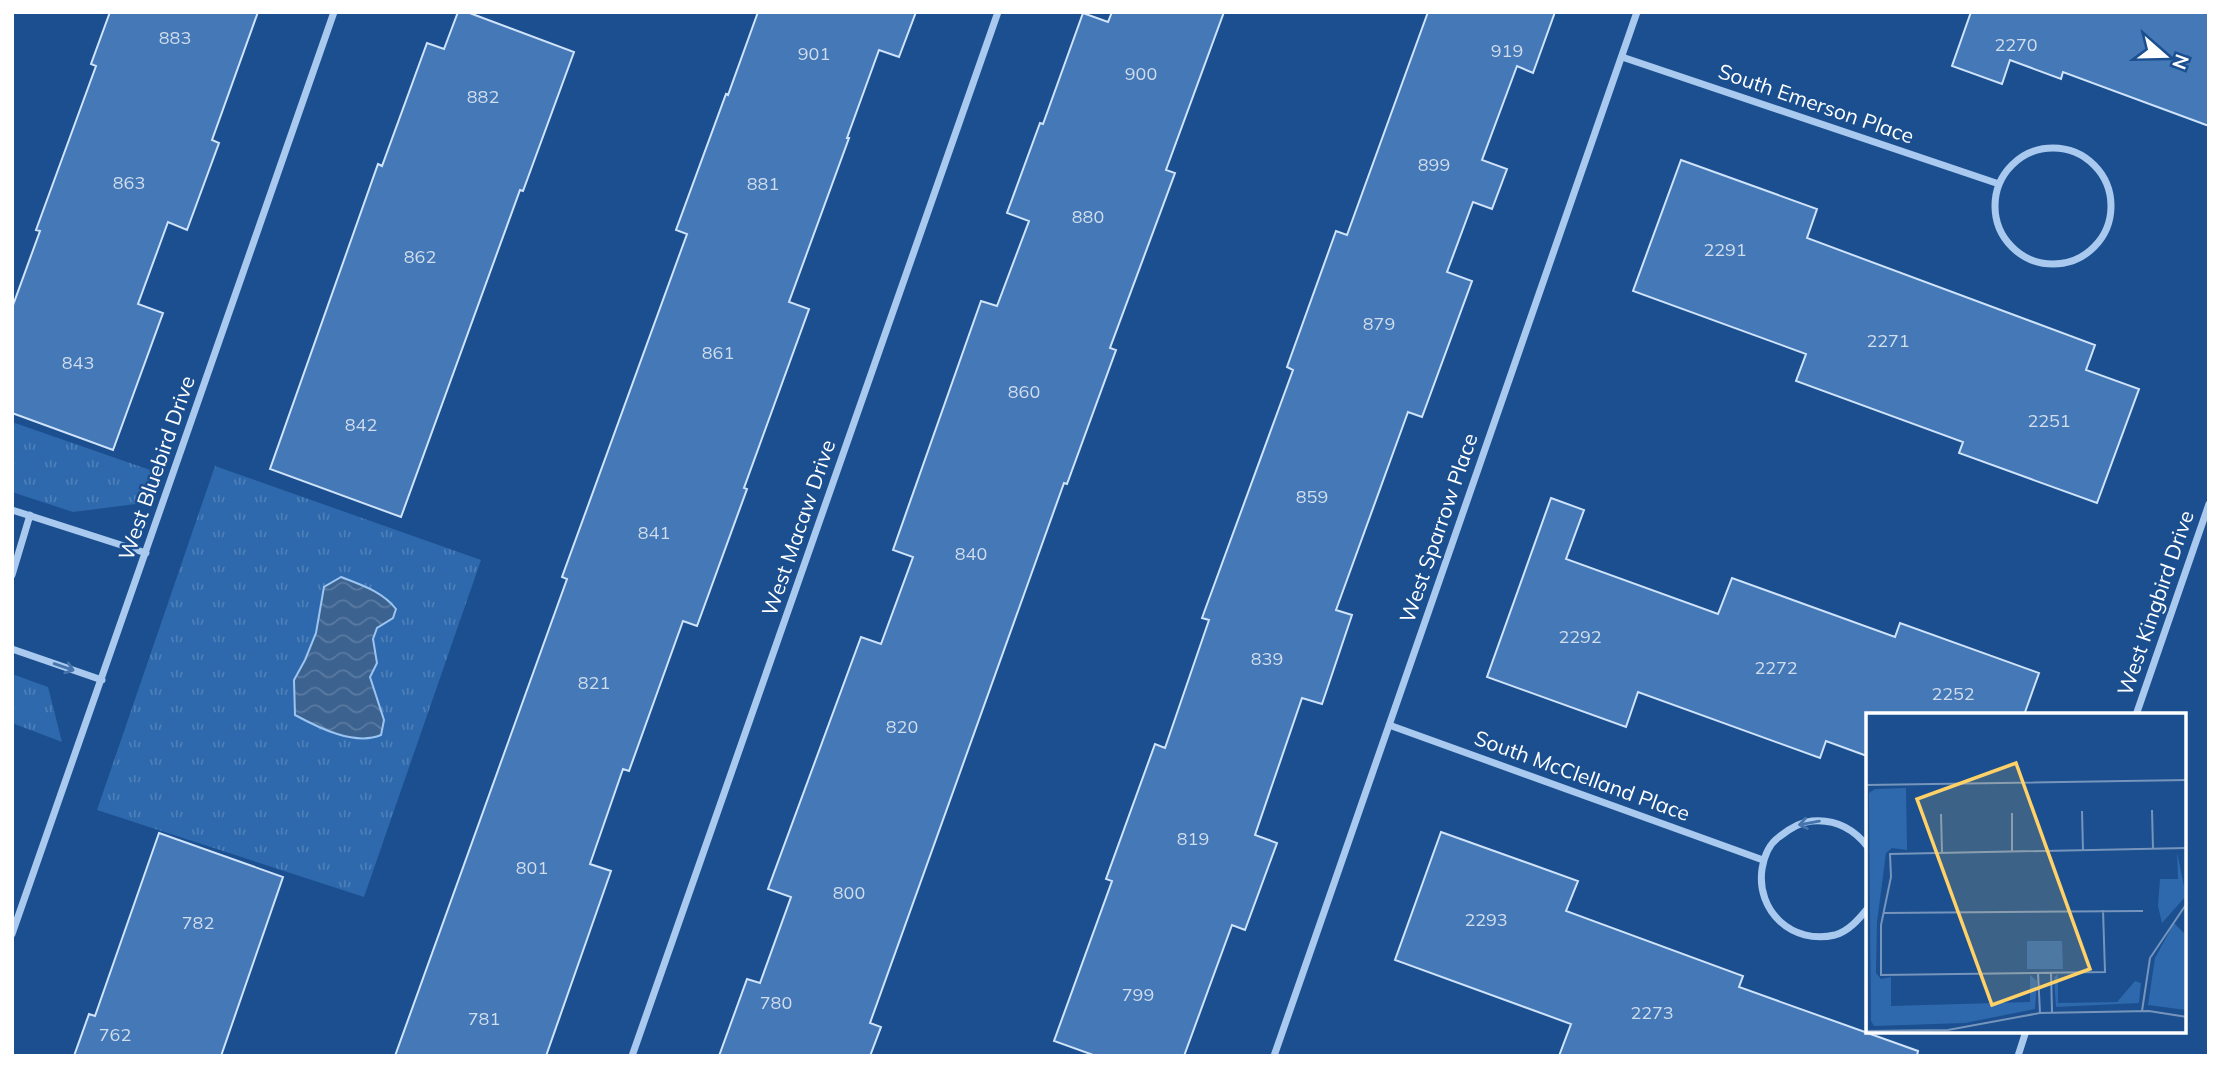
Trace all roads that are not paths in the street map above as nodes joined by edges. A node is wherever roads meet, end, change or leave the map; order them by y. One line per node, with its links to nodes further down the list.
1 (334, 12): 9 (street, West Bluebird Drive)
2 (998, 12): 20 (street, West Macaw Drive)
3 (1637, 12): 4 (street, West Sparrow Place)
4 (1622, 57): 5 (street, South Emerson Place); 14 (street, West Sparrow Place)
5 (1999, 184): 5 (street)
6 (2209, 504): 13 (street, West Kingbird Drive)
7 (12, 510): 8 (street)
8 (30, 515): 9 (street); 10 (street)
9 (146, 553): 12 (street, West Bluebird Drive)
10 (12, 575)
11 (12, 649): 12 (street, one-way to 12)
12 (102, 680): 18 (street, West Bluebird Drive)
13 (2137, 713)
14 (1389, 726): 16 (street, South McClelland Place); 21 (street, West Sparrow Place)
15 (1866, 846): 16 (street, one-way to 16)
16 (1763, 860): 17 (street)
17 (1866, 909)
18 (12, 934)
19 (2025, 1033): 22 (street)
20 (632, 1056)
21 (1274, 1056)
22 (2018, 1056)

